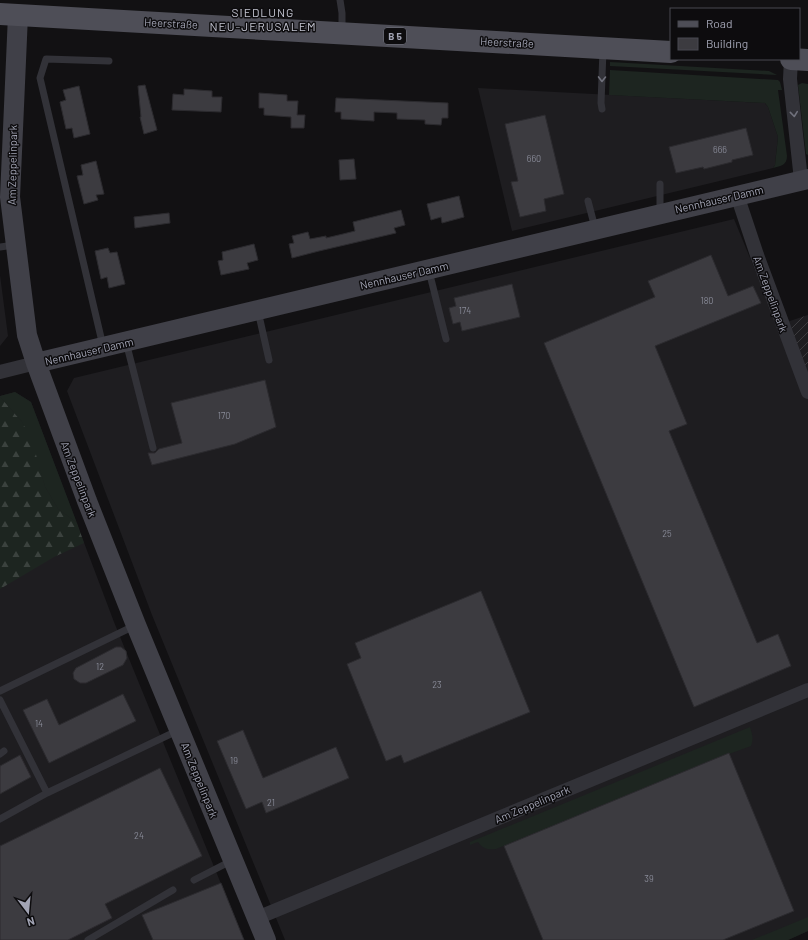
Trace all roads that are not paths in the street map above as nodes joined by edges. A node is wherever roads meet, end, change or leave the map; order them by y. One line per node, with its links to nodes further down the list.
1 (340, 0): 3 (lane)
2 (9, 15): 3 (main road, Heerstraße / B 5); 15 (main road, Am Zeppelinpark)
3 (342, 33): 4 (main road, Heerstraße / B 5)
4 (603, 48): 5 (main road, Heerstraße / B 5); 8 (lane, one-way to 8)
5 (670, 52)
6 (791, 60): 9 (street, one-way to 9)
7 (109, 61): 20 (lane)
8 (602, 109)
9 (805, 179): 11 (main road, Nennhauser Damm)
10 (660, 184): 13 (lane)
11 (737, 195): 13 (main road, Nennhauser Damm); 24 (street, Am Zeppelinpark)
12 (588, 201): 14 (lane)
13 (660, 213): 14 (main road, Nennhauser Damm)
14 (595, 229): 16 (main road, Nennhauser Damm)
15 (8, 246): 22 (main road, Am Zeppelinpark)
16 (428, 269): 17 (main road, Nennhauser Damm); 18 (lane)
17 (258, 310): 19 (main road, Nennhauser Damm); 21 (lane)
18 (446, 339)
19 (126, 342): 20 (main road, Nennhauser Damm); 25 (lane)
20 (104, 348): 22 (main road, Nennhauser Damm)
21 (269, 360)
22 (36, 363): 23 (street, Nennhauser Damm); 26 (main road, Am Zeppelinpark)
23 (0, 372)
24 (808, 392)
25 (153, 448)
26 (136, 625): 28 (lane); 30 (main road, Am Zeppelinpark)
27 (808, 690): 36 (street, Am Zeppelinpark)
28 (0, 691)
29 (0, 700): 31 (lane)
30 (179, 729): 31 (lane); 33 (main road, Am Zeppelinpark)
31 (47, 793): 32 (lane)
32 (0, 819)
33 (233, 860): 34 (lane); 36 (main road, Am Zeppelinpark)
34 (194, 880)
35 (173, 890): 37 (lane)
36 (257, 918): 38 (main road, Am Zeppelinpark)
37 (88, 940)
38 (266, 940)

